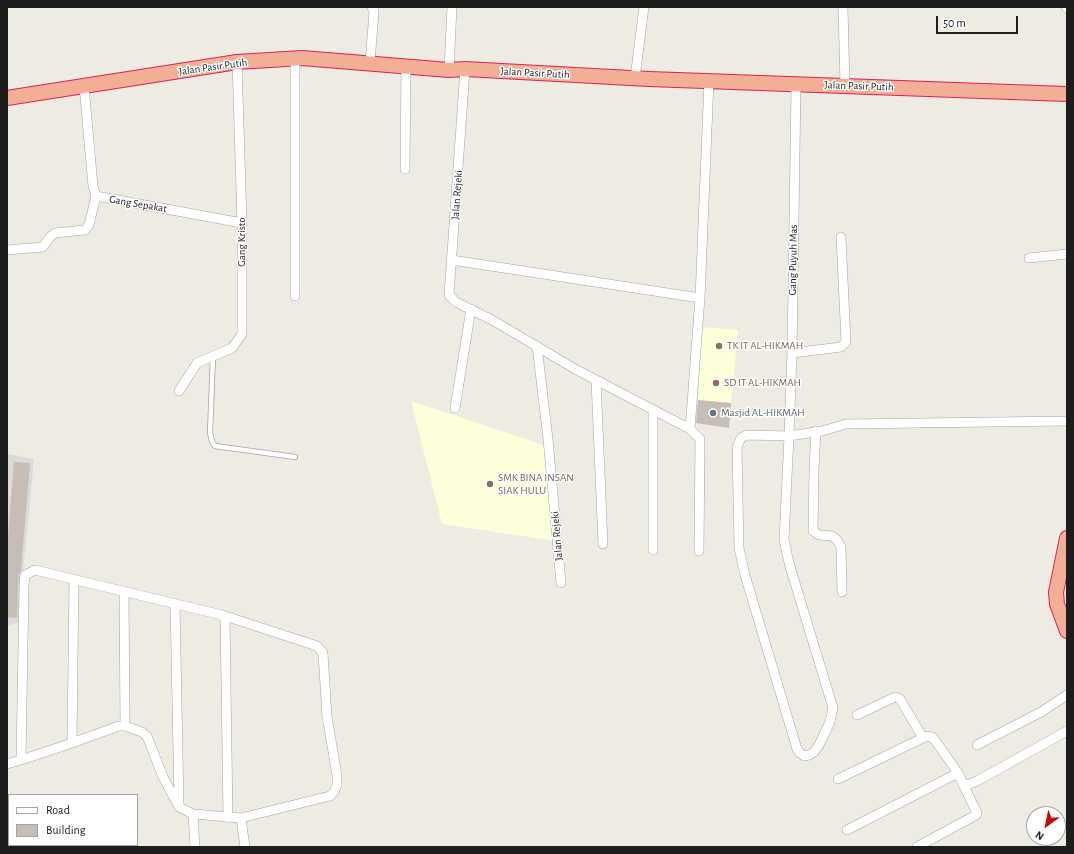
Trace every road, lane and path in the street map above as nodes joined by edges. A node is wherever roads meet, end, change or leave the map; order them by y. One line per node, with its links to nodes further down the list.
1 (372, 7): 7 (street)
2 (452, 7): 9 (street)
3 (644, 7): 11 (street)
4 (843, 7): 15 (street)
5 (295, 58): 6 (highway, Jalan Pasir Putih); 7 (highway, Jalan Pasir Putih); 26 (street)
6 (237, 62): 14 (highway, Jalan Pasir Putih); 20 (street, Gang Kristo)
7 (370, 63): 8 (highway, Jalan Pasir Putih)
8 (406, 66): 9 (highway, Jalan Pasir Putih); 18 (street)
9 (449, 70): 10 (highway, Jalan Pasir Putih)
10 (465, 70): 11 (highway, Jalan Pasir Putih); 25 (street, Jalan Rejeki)
11 (635, 78): 12 (highway, Jalan Pasir Putih)
12 (709, 81): 13 (highway, Jalan Pasir Putih); 27 (street)
13 (796, 85): 15 (highway, Jalan Pasir Putih); 30 (street, Gang Puyuh Mas)
14 (84, 86): 17 (highway, Jalan Pasir Putih); 19 (street, Gang Sepakat)
15 (846, 86): 16 (highway, Jalan Pasir Putih)
16 (1067, 94)
17 (7, 98)
18 (405, 168)
19 (96, 196): 20 (street, Gang Sepakat); 22 (street)
20 (242, 223): 31 (street, Gang Kristo)
21 (841, 237): 30 (street)
22 (7, 250)
23 (1067, 254): 24 (street)
24 (1029, 258)
25 (452, 260): 27 (street); 28 (street, Jalan Rejeki)
26 (295, 296)
27 (700, 298): 37 (street)
28 (471, 309): 29 (street, Jalan Rejeki); 34 (street)
29 (537, 346): 32 (street, Jalan Rejeki); 46 (street, Jalan Rejeki)
30 (792, 353): 39 (street, Gang Puyuh Mas)
31 (213, 356): 33 (street, Gang Kristo); 40 (lane)
32 (596, 380): 35 (street, Jalan Rejeki); 42 (street)
33 (178, 391)
34 (455, 408)
35 (653, 411): 37 (street, Jalan Rejeki); 43 (street)
36 (1067, 421): 38 (street)
37 (690, 429): 44 (street, Jalan Rejeki)
38 (816, 432): 39 (street); 48 (street)
39 (788, 436): 39 (street, Gang Puyuh Mas)
40 (295, 458)
41 (1067, 539): 51 (highway)
42 (603, 544)
43 (653, 550)
44 (699, 551)
45 (74, 580): 47 (street); 57 (street); 59 (street)
46 (560, 583)
47 (124, 592): 49 (street); 54 (street)
48 (842, 592)
49 (175, 604): 50 (street); 64 (street)
50 (222, 615): 66 (street); 67 (street)
51 (1067, 631)
52 (1067, 695): 58 (street)
53 (857, 715): 56 (street)
54 (125, 726): 57 (street); 64 (street)
55 (1067, 731): 63 (street)
56 (923, 738): 61 (street); 62 (street)
57 (72, 743): 59 (street)
58 (977, 745)
59 (21, 760): 60 (street)
60 (7, 764)
61 (958, 774): 63 (street); 68 (street)
62 (838, 779)
63 (964, 786): 71 (street)
64 (179, 807): 65 (street)
65 (193, 814): 66 (street); 69 (street)
66 (228, 818): 67 (street)
67 (242, 818): 70 (street)
68 (846, 830)
69 (195, 847)
70 (244, 847)
71 (917, 847)

